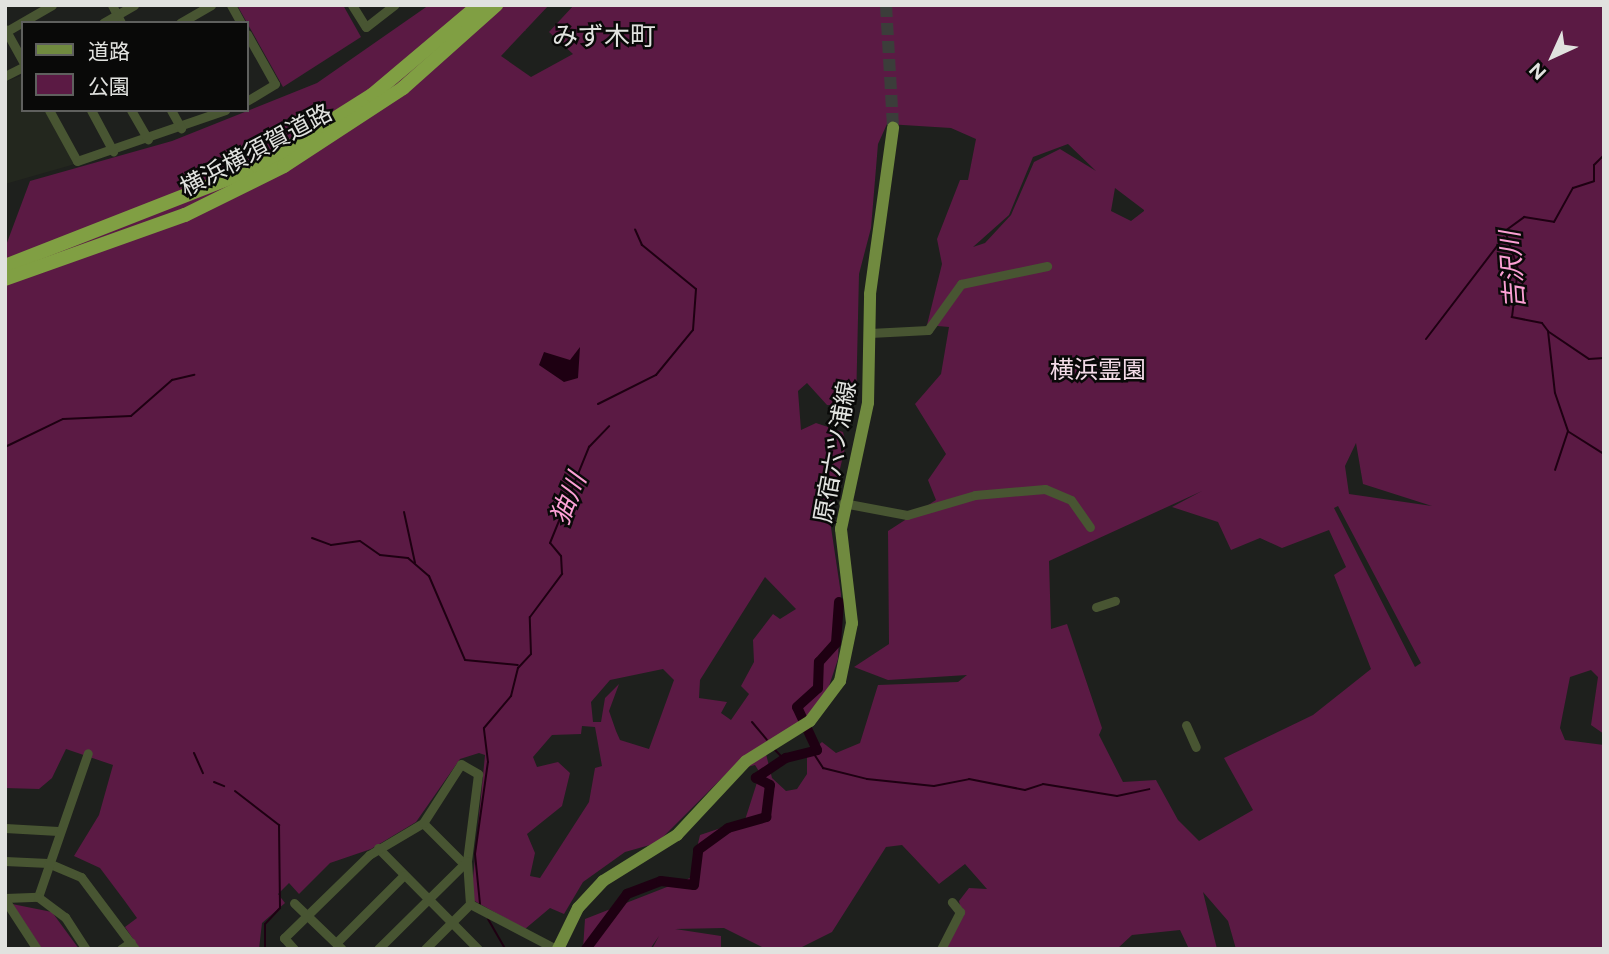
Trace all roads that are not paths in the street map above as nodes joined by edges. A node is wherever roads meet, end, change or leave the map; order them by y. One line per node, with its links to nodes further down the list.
1 (52, 5): 10 (street)
2 (112, 5): 12 (street)
3 (134, 5): 12 (street)
4 (211, 5): 11 (street)
5 (231, 5): 13 (street)
6 (352, 5): 7 (street)
7 (394, 5)
8 (478, 5): 29 (highway, 横浜横須賀道路)
9 (496, 5): 29 (highway, 横浜横須賀道路)
10 (36, 9): 14 (street)
11 (199, 18)
12 (119, 19)
13 (240, 21)
14 (6, 30): 16 (street)
15 (248, 36): 19 (street)
16 (21, 60)
17 (21, 65): 18 (street)
18 (5, 76)
19 (248, 100)
20 (50, 112): 28 (street)
21 (93, 112): 28 (street)
22 (132, 112): 27 (street)
23 (172, 112): 25 (street)
24 (212, 113): 25 (street)
25 (181, 128): 27 (street)
26 (893, 128): 33 (main road, 原宿六ツ浦線)
27 (148, 140): 28 (street)
28 (113, 151)
29 (59, 253): 30 (highway, 横浜横須賀道路); 32 (highway, 横浜横須賀道路)
30 (5, 266)
31 (1047, 266): 33 (street)
32 (5, 279)
33 (870, 333): 34 (main road, 原宿六ツ浦線)
34 (843, 503): 35 (street); 66 (main road, 原宿六ツ浦線)
35 (1090, 527)
36 (1115, 601): 37 (street)
37 (1096, 607)
38 (1186, 725): 39 (street)
39 (1196, 747)
40 (88, 753): 43 (street)
41 (423, 823): 44 (street); 46 (street); 46 (street)
42 (5, 828): 43 (street)
43 (58, 831): 47 (street)
44 (378, 848): 48 (street); 55 (street)
45 (5, 861): 47 (street)
46 (465, 862): 50 (street); 54 (street)
47 (48, 863): 49 (street); 57 (street)
48 (404, 874): 50 (street); 58 (street)
49 (38, 897): 51 (street); 61 (street)
50 (428, 898): 56 (street); 64 (street)
51 (5, 899): 60 (street)
52 (952, 902): 67 (street)
53 (294, 903): 55 (street)
54 (478, 908): 56 (street); 66 (street)
55 (307, 915): 58 (street); 63 (street)
56 (452, 922): 59 (street); 65 (street)
57 (133, 945): 62 (street)
58 (339, 946)
59 (475, 948)
60 (37, 949)
61 (86, 949)
62 (121, 949)
63 (294, 949)
64 (378, 949)
65 (425, 949)
66 (557, 949)
67 (940, 949)

